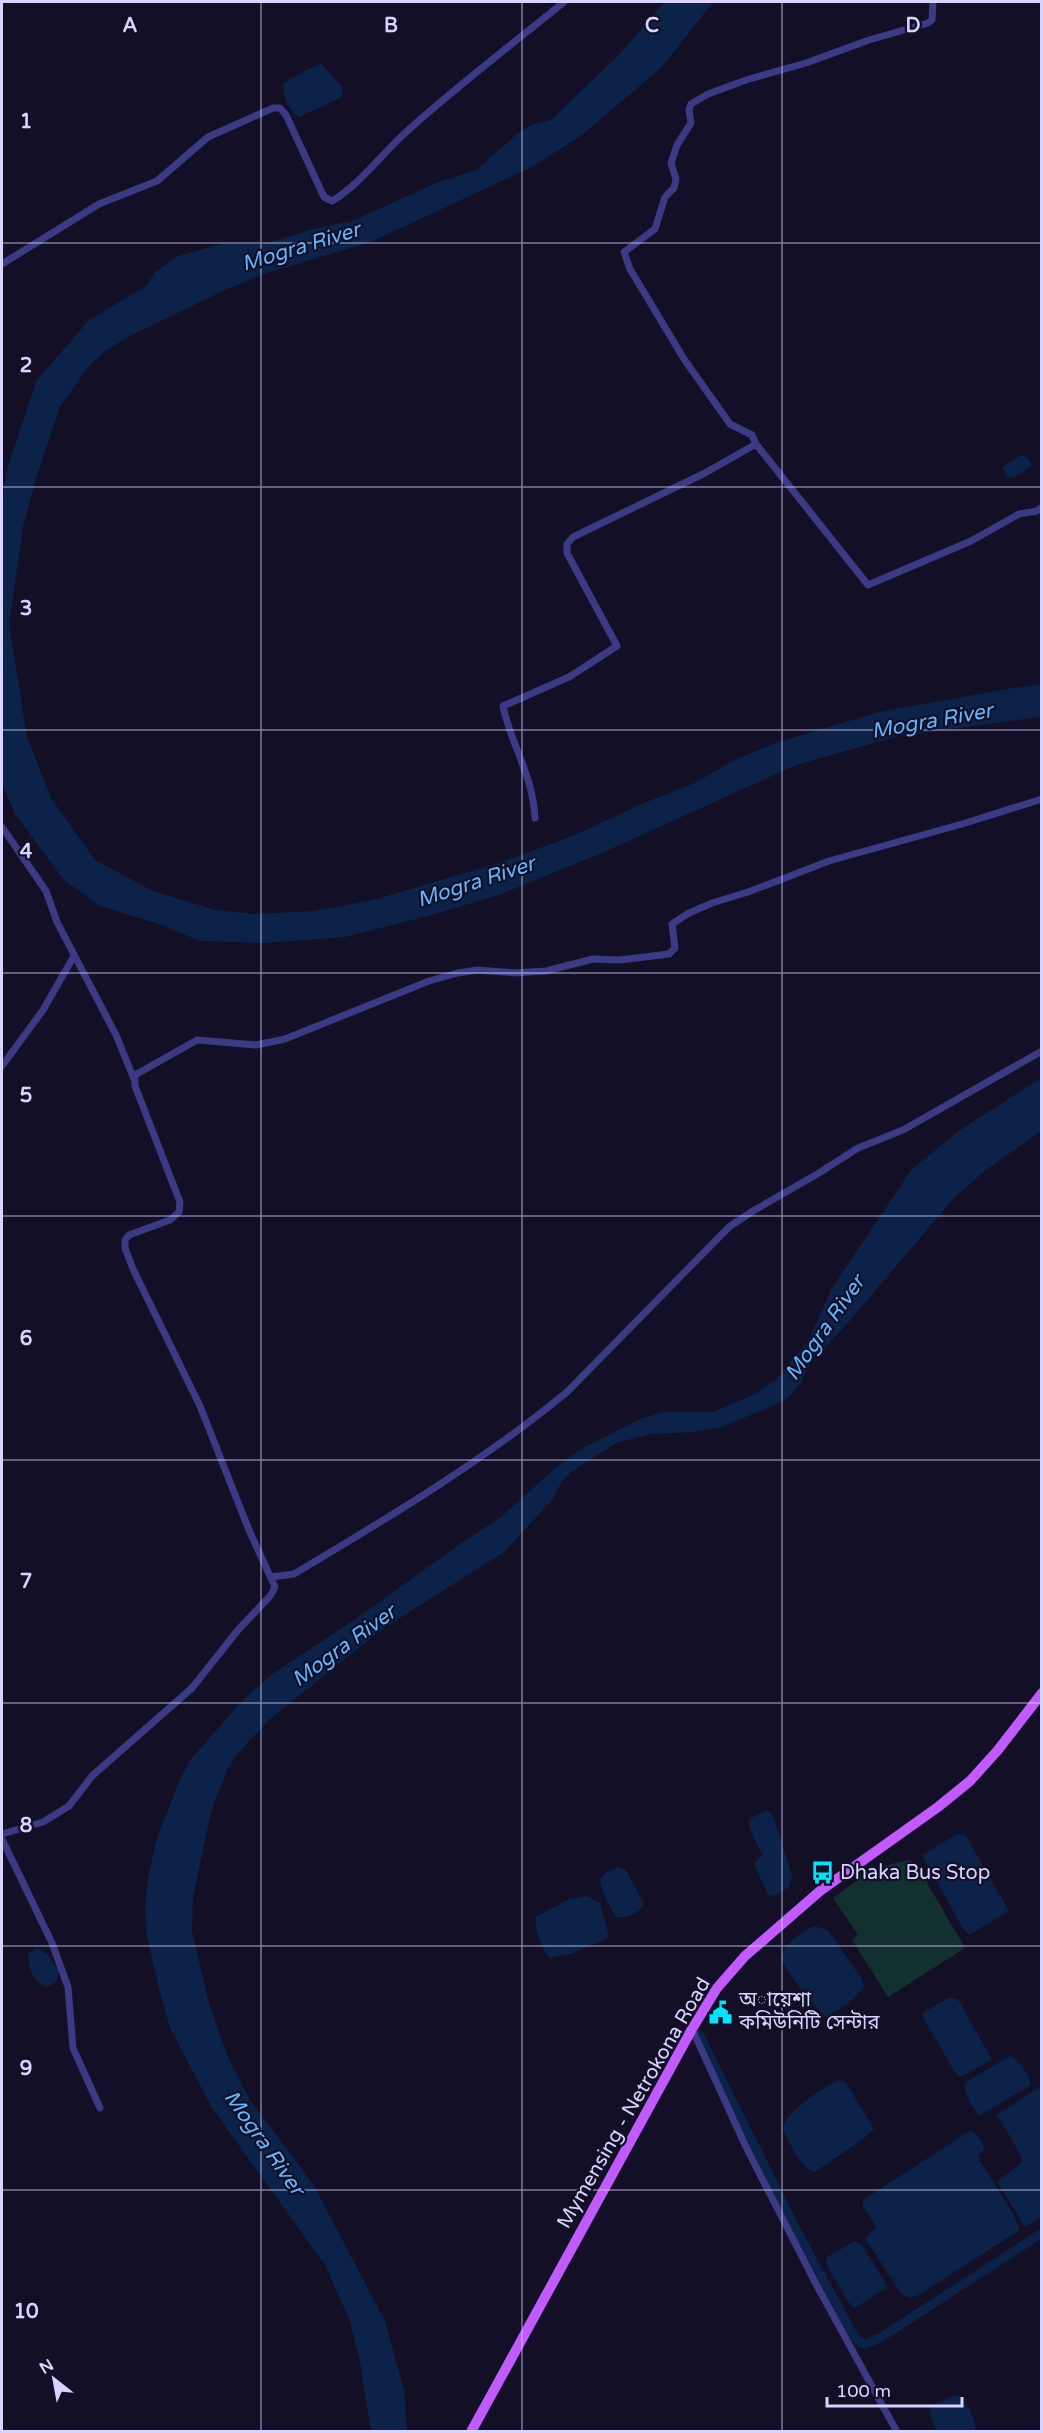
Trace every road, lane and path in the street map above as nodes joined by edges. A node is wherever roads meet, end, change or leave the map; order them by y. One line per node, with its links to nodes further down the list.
1 (564, 2): 3 (street)
2 (933, 2): 4 (street)
3 (2, 264)
4 (756, 444): 5 (street); 7 (street)
5 (1041, 507)
6 (1041, 799): 12 (street)
7 (535, 818)
8 (2, 827): 9 (street)
9 (74, 956): 11 (street); 12 (street)
10 (1041, 1051): 13 (street)
11 (2, 1066)
12 (134, 1079): 13 (street)
13 (272, 1577): 15 (street)
14 (1041, 1693): 17 (main road, Mymensing - Netrokona Road)
15 (2, 1834)
16 (2, 1839): 18 (street)
17 (692, 2029): 19 (main road, Mymensing - Netrokona Road); 20 (street)
18 (100, 2108)
19 (471, 2432)
20 (897, 2432)

